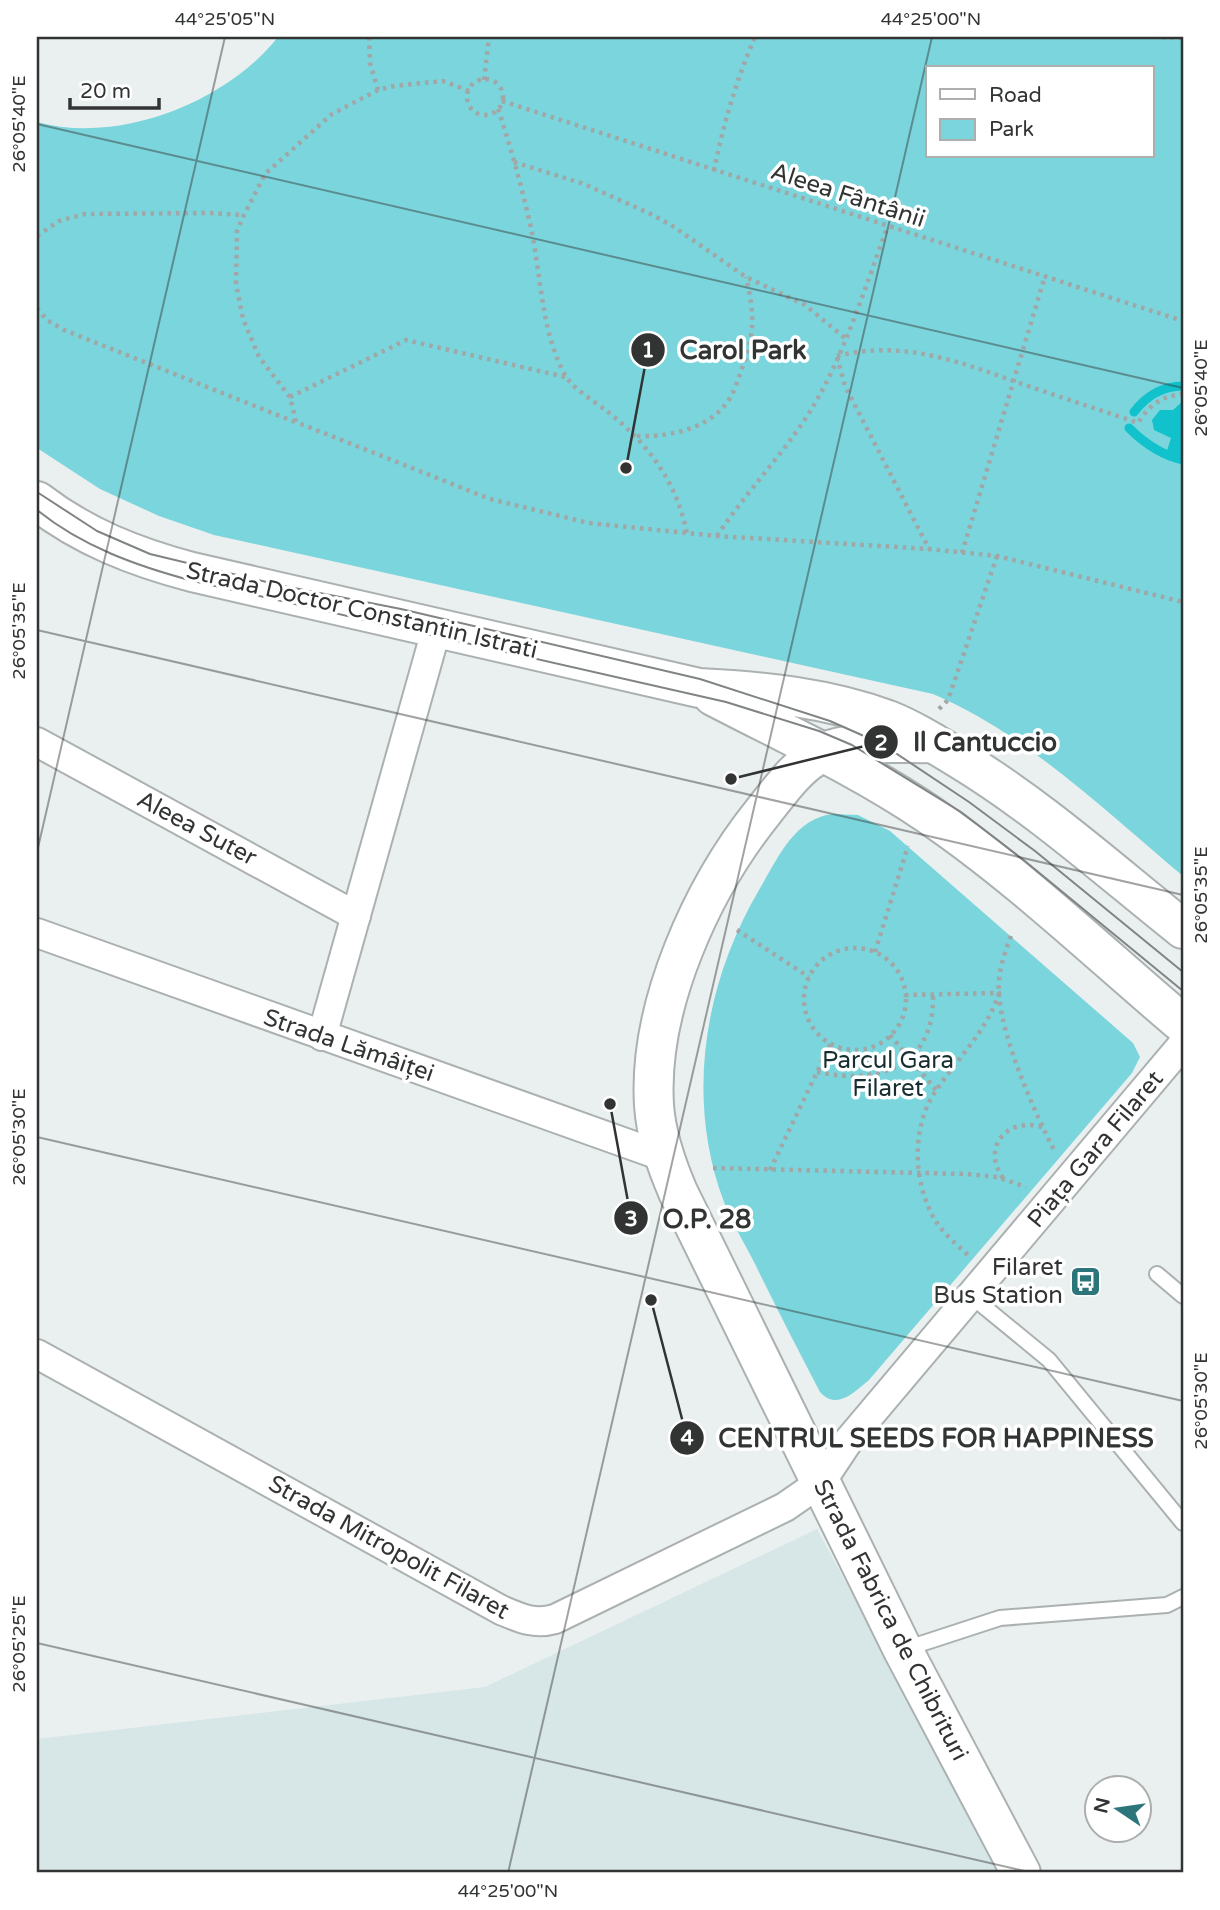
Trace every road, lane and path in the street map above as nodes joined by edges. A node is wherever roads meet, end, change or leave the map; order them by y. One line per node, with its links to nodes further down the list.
1 (369, 37): 7 (path)
2 (489, 37): 6 (path)
3 (755, 37): 12 (path)
4 (1153, 37): 5 (path)
5 (1183, 38)
6 (484, 79): 8 (path); 9 (path)
7 (378, 90): 8 (path); 13 (path)
8 (469, 91): 10 (path)
9 (502, 101): 10 (path); 12 (path, Aleea Fântânii)
10 (498, 109): 11 (path)
11 (514, 162): 17 (path); 22 (path)
12 (714, 171): 14 (path, Aleea Fântânii)
13 (244, 215): 15 (path); 25 (path)
14 (888, 226): 16 (path, Aleea Fântânii); 20 (path)
15 (37, 236)
16 (1045, 276): 19 (path, Aleea Fântânii); 23 (path)
17 (746, 277): 20 (path); 27 (path)
18 (37, 308): 26 (path)
19 (1183, 321)
20 (845, 338): 21 (path)
21 (837, 356): 23 (path); 30 (path); 31 (path)
22 (566, 377): 25 (path); 27 (path)
23 (1014, 381): 24 (path); 32 (path)
24 (1183, 394)
25 (290, 397): 26 (path)
26 (296, 422): 29 (path)
27 (636, 436): 29 (path)
28 (37, 502): 35 (main road, Strada Doctor Constantin Istrati)
29 (687, 534): 30 (path)
30 (717, 536): 31 (path)
31 (929, 549): 32 (path)
32 (962, 553): 33 (path)
33 (997, 556): 34 (path); 37 (path)
34 (1183, 602)
35 (437, 627): 36 (main road, Strada Doctor Constantin Istrati); 41 (street)
36 (699, 688): 37 (main road, Strada Doctor Constantin Istrati); 39 (main road, Strada Doctor Constantin Istrati)
37 (925, 738): 39 (main road, Strada Fabrica de Chibrituri); 42 (main road, Strada Doctor Constantin Istrati)
38 (37, 742): 41 (street, Aleea Suter)
39 (824, 752): 51 (main road, Strada Doctor Constantin Istrati); 60 (main road, Strada Fabrica de Chibrituri)
40 (908, 846): 46 (path)
41 (356, 916): 53 (street)
42 (1183, 929)
43 (737, 930): 47 (path)
44 (37, 933): 53 (street, Strada Lămâiței)
45 (1011, 936): 48 (path)
46 (875, 952): 47 (path); 50 (path)
47 (809, 977): 54 (path)
48 (999, 993): 49 (path); 58 (path); 59 (path)
49 (933, 994): 50 (path); 56 (path)
50 (905, 995): 52 (path)
51 (1183, 1024)
52 (890, 1035): 54 (path); 56 (path)
53 (322, 1036): 60 (street, Strada Lămâiței)
54 (831, 1044): 57 (path)
55 (1183, 1044): 69 (street, Piața Gara Filaret)
56 (909, 1058): 57 (path); 58 (path)
57 (817, 1072): 63 (path)
58 (936, 1090): 64 (path)
59 (1042, 1127): 61 (path); 65 (path)
60 (662, 1156): 72 (main road, Strada Fabrica de Chibrituri)
61 (1059, 1159)
62 (713, 1168): 63 (path)
63 (770, 1170): 64 (path)
64 (919, 1173): 65 (path); 67 (path)
65 (1004, 1179): 66 (path)
66 (1032, 1190)
67 (973, 1259)
68 (1157, 1274): 70 (lane)
69 (971, 1296): 72 (street, Piața Gara Filaret); 73 (lane)
70 (1183, 1296)
71 (37, 1354): 72 (street, Strada Mitropolit Filaret)
72 (821, 1482): 75 (main road, Strada Fabrica de Chibrituri)
73 (1183, 1523)
74 (1183, 1597): 75 (lane)
75 (903, 1650): 76 (main road, Strada Fabrica de Chibrituri)
76 (1021, 1873)

